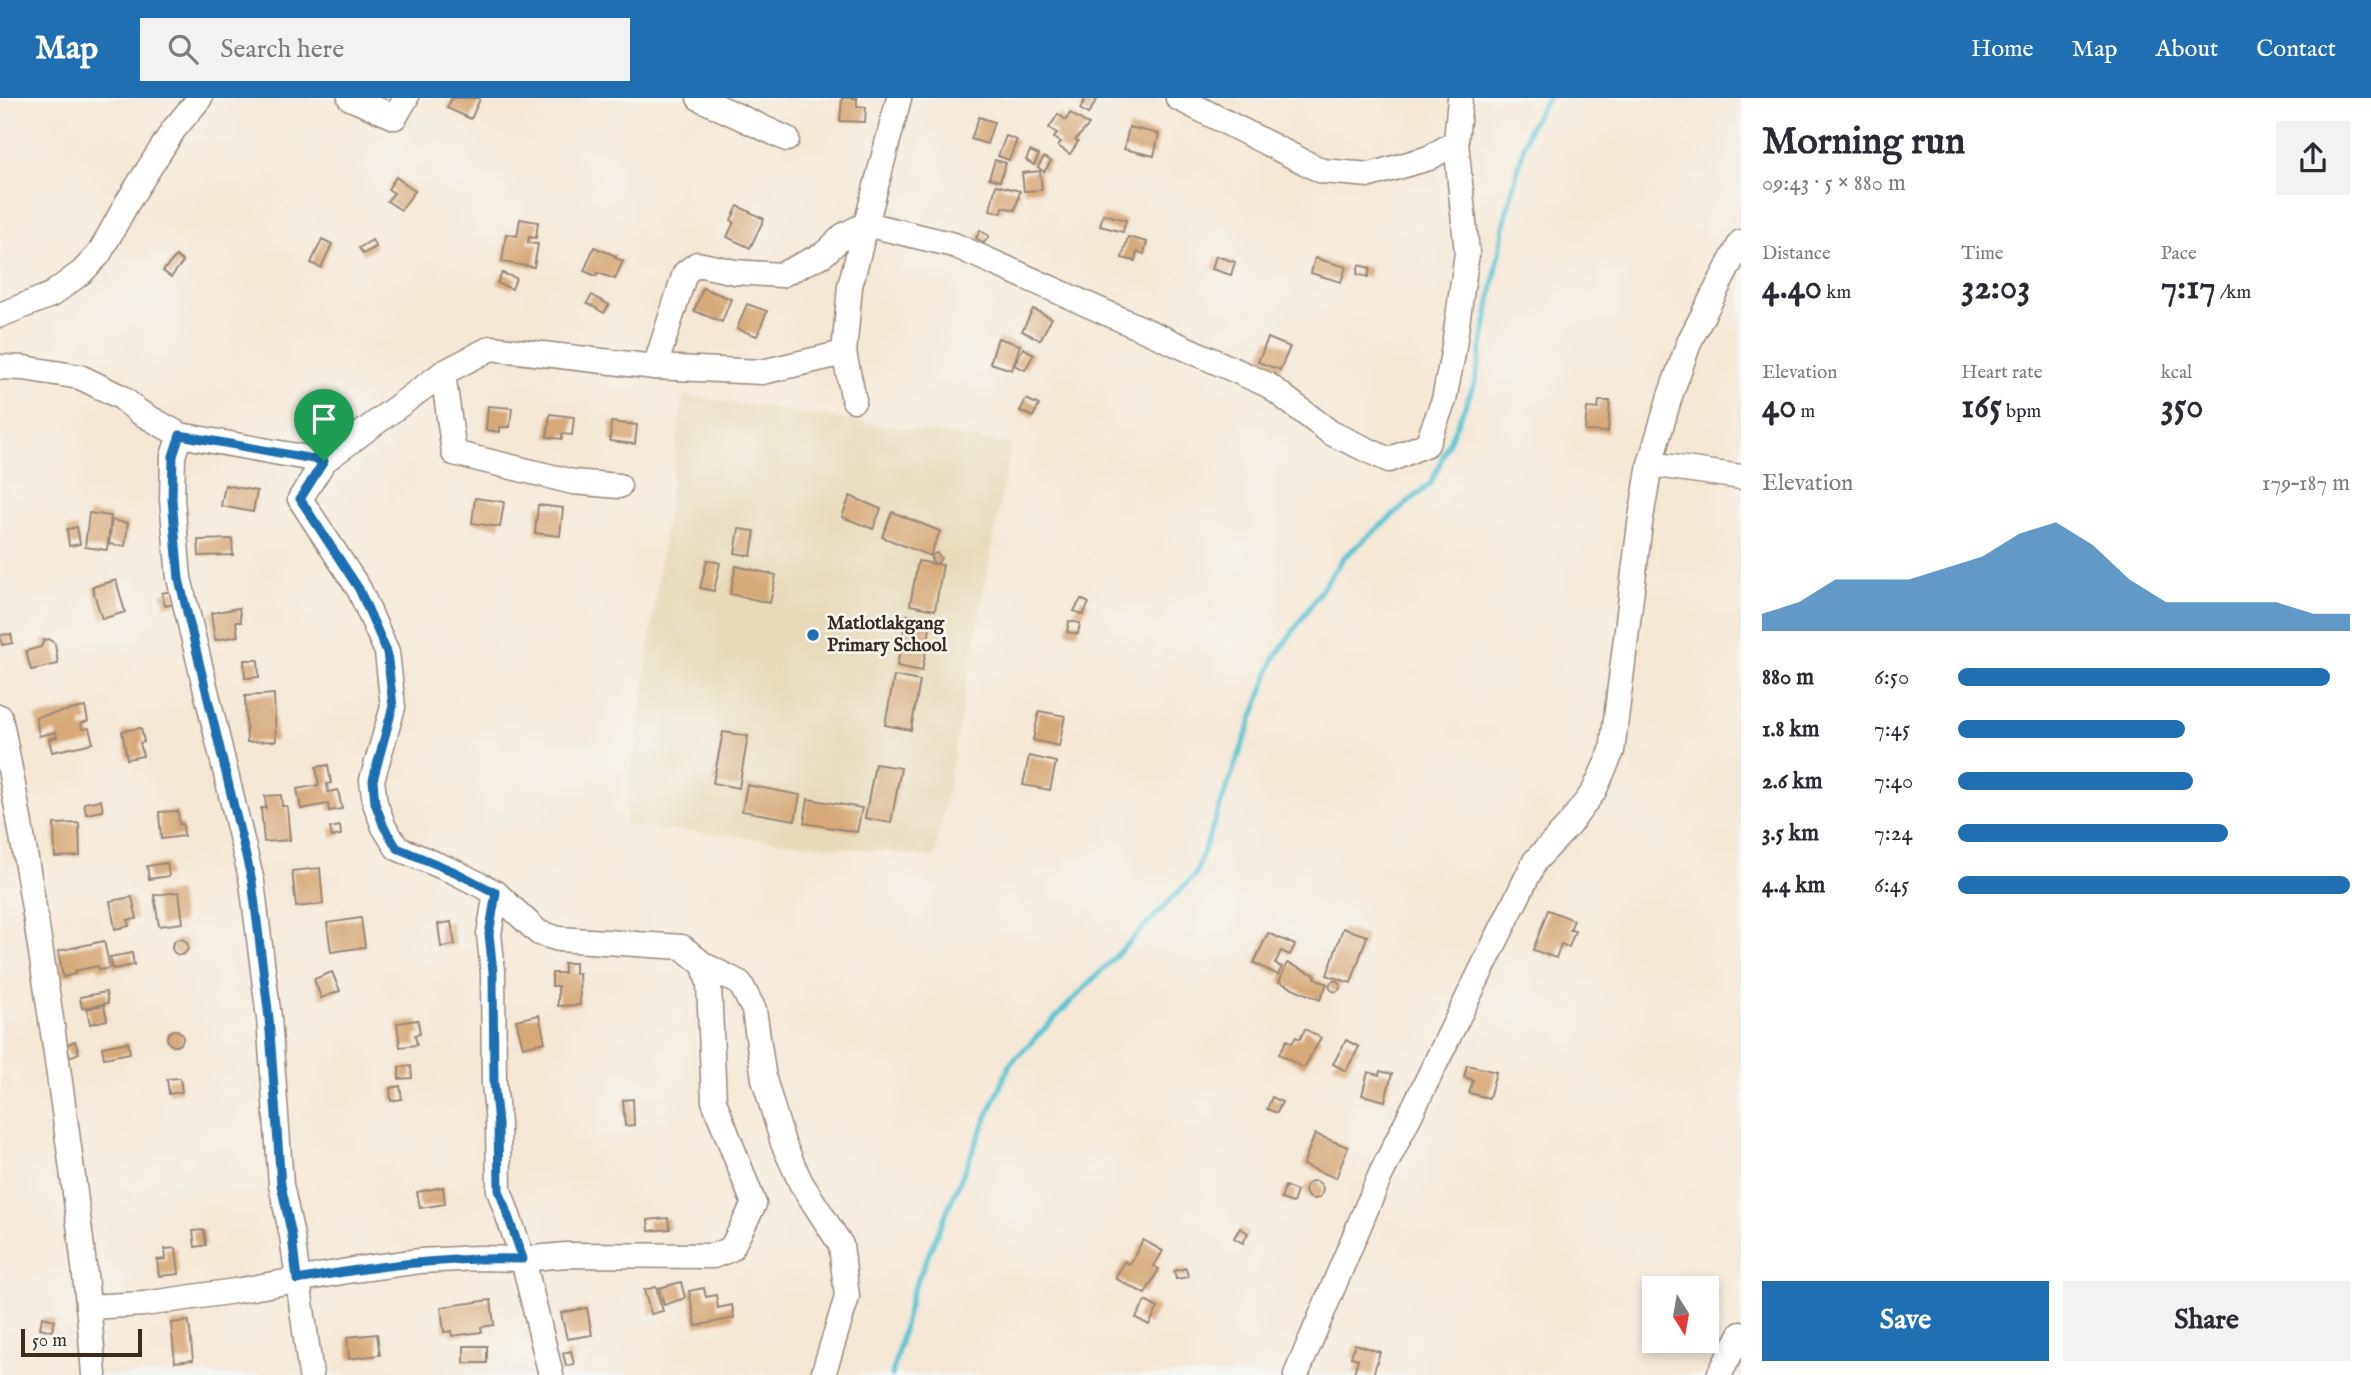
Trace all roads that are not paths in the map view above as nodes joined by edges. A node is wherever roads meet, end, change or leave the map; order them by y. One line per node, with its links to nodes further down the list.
1 (200, 98): 12 (street)
2 (350, 98): 3 (street)
3 (406, 98)
4 (699, 98): 8 (street)
5 (899, 98): 10 (street)
6 (1178, 98): 9 (street)
7 (1460, 98): 9 (street)
8 (787, 139)
9 (1456, 142): 10 (street)
10 (866, 224): 13 (street); 15 (street)
11 (1741, 242): 20 (street)
12 (0, 315)
13 (844, 353): 15 (street); 17 (street)
14 (0, 367): 18 (street)
15 (655, 367): 16 (street)
16 (443, 373): 19 (street); 22 (street)
17 (854, 400)
18 (180, 435): 19 (street); 27 (street)
19 (324, 461): 24 (street)
20 (1650, 464): 21 (street); 34 (street)
21 (1741, 477)
22 (619, 486)
23 (0, 717): 28 (street)
24 (496, 893): 25 (street); 26 (street)
25 (704, 965): 26 (street); 33 (street)
26 (523, 1259): 27 (street); 32 (street)
27 (297, 1280): 28 (street); 31 (street)
28 (88, 1307): 30 (street)
29 (1741, 1334): 35 (street)
30 (94, 1375)
31 (311, 1375)
32 (551, 1375)
33 (823, 1375)
34 (1296, 1375)
35 (1719, 1375)

